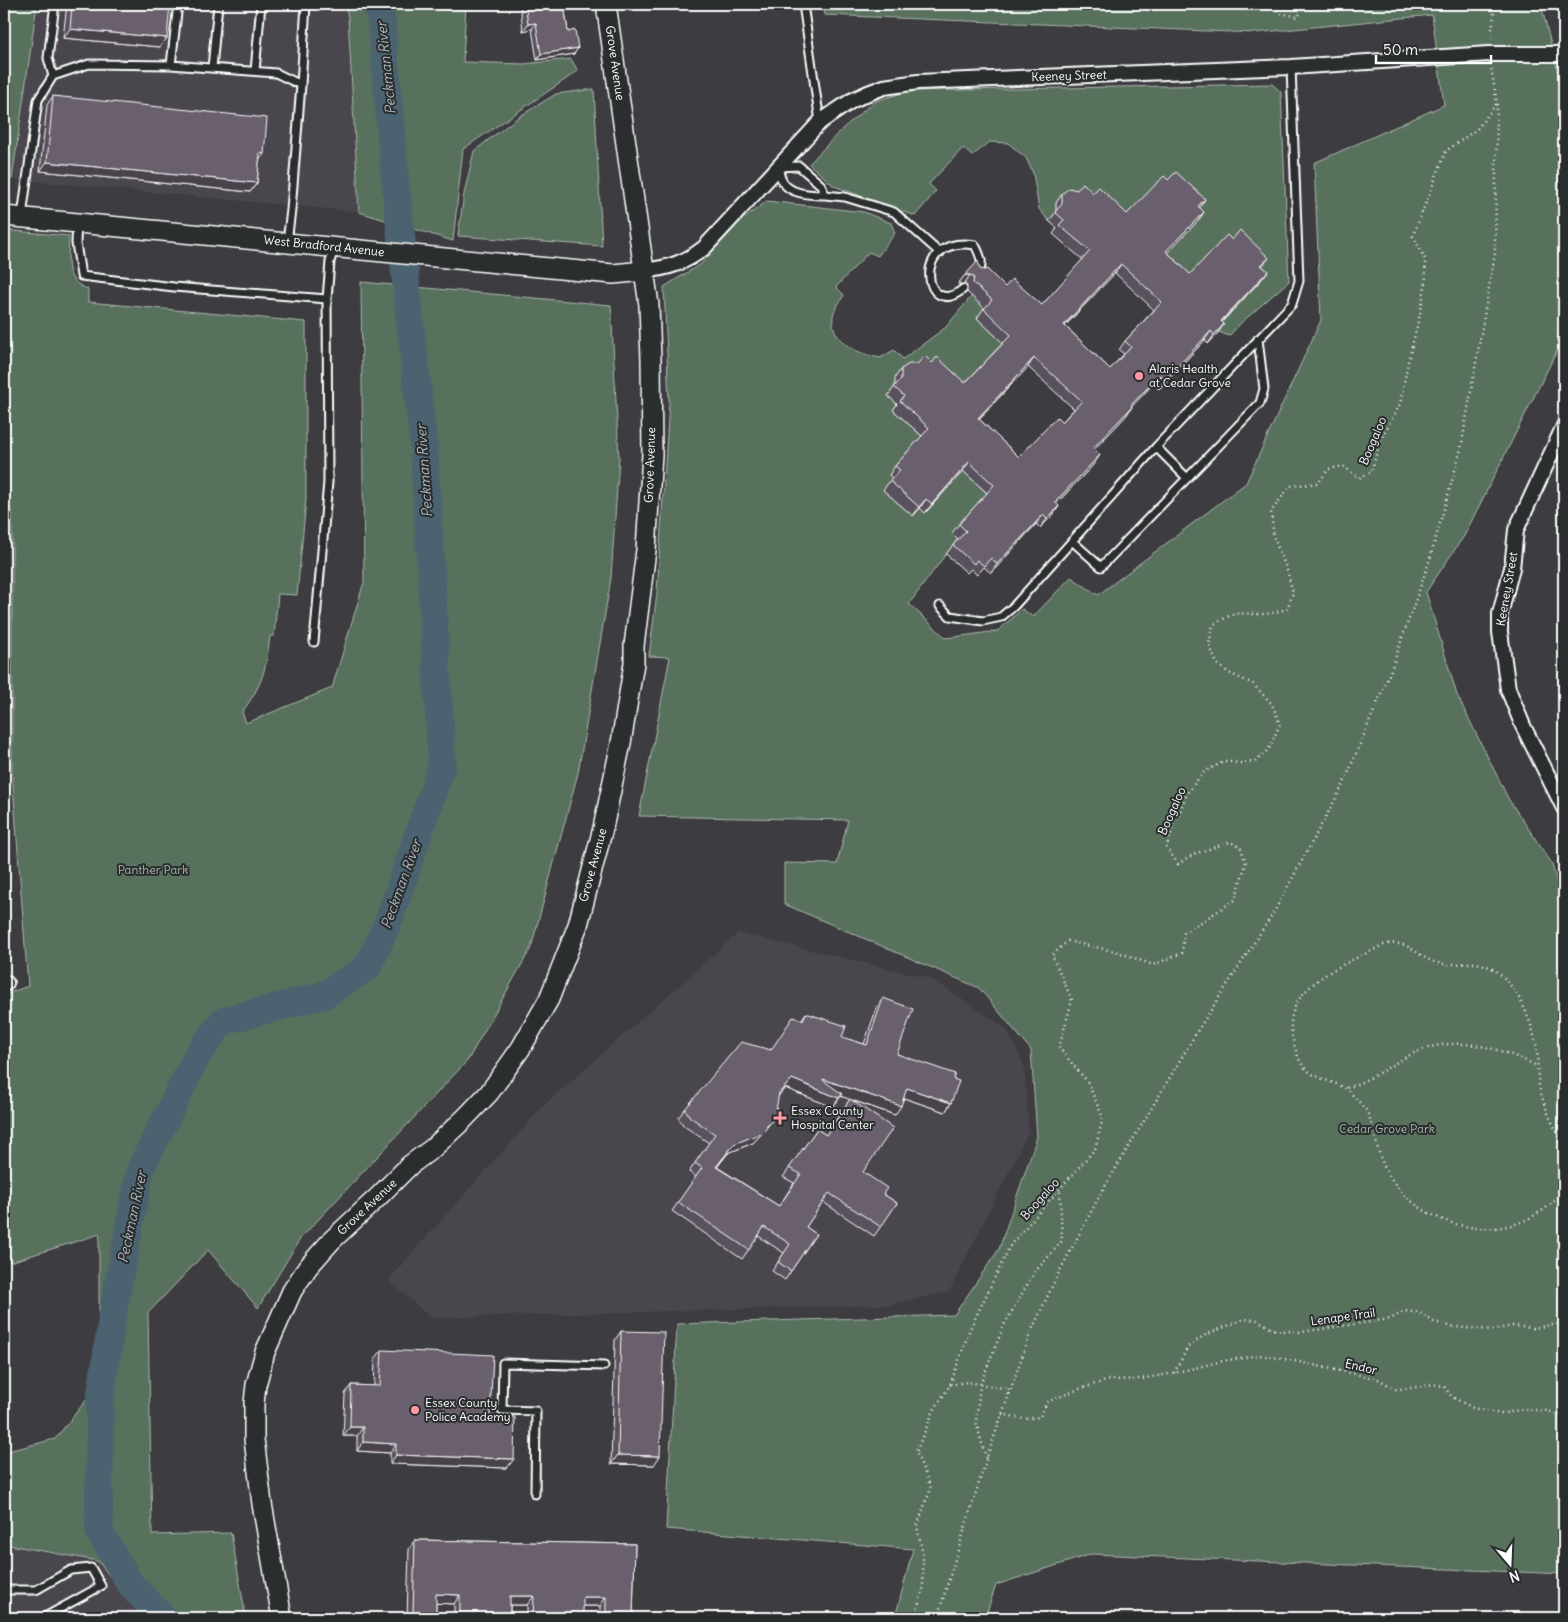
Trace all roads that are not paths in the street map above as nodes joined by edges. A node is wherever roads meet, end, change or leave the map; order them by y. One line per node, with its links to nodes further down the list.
1 (55, 4): 13 (lane)
2 (178, 4): 9 (lane)
3 (218, 4): 11 (lane)
4 (261, 4): 12 (lane)
5 (306, 4): 14 (lane)
6 (606, 4): 23 (street, Grove Avenue)
7 (804, 4): 15 (lane)
8 (1564, 54): 10 (street, Keeney Street)
9 (171, 65): 11 (lane); 13 (lane)
10 (1292, 67): 15 (street, Keeney Street); 27 (lane)
11 (212, 68): 12 (lane)
12 (255, 72): 14 (lane)
13 (53, 76): 18 (lane)
14 (301, 85): 20 (lane)
15 (820, 122): 16 (street, Keeney Street)
16 (779, 167): 17 (lane); 17 (lane); 23 (street, Keeney Street)
17 (825, 195): 22 (lane)
18 (13, 216): 19 (street, West Bradford Avenue)
19 (77, 222): 20 (street, West Bradford Avenue); 26 (lane)
20 (287, 243): 21 (street, West Bradford Avenue)
21 (334, 248): 23 (street, West Bradford Avenue); 26 (lane)
22 (940, 253): 24 (lane); 25 (lane)
23 (644, 270): 39 (street, Grove Avenue)
24 (977, 274)
25 (963, 289)
26 (327, 298): 33 (lane)
27 (1258, 339): 29 (lane); 30 (lane)
28 (1564, 426): 34 (street, Keeney Street)
29 (1156, 447): 30 (lane); 31 (lane)
30 (1187, 478): 31 (lane)
31 (1072, 541): 32 (lane)
32 (940, 606)
33 (314, 642)
34 (1564, 808)
35 (604, 1366): 36 (lane)
36 (535, 1494)
37 (4, 1590): 38 (lane)
38 (43, 1618)
39 (282, 1618)

